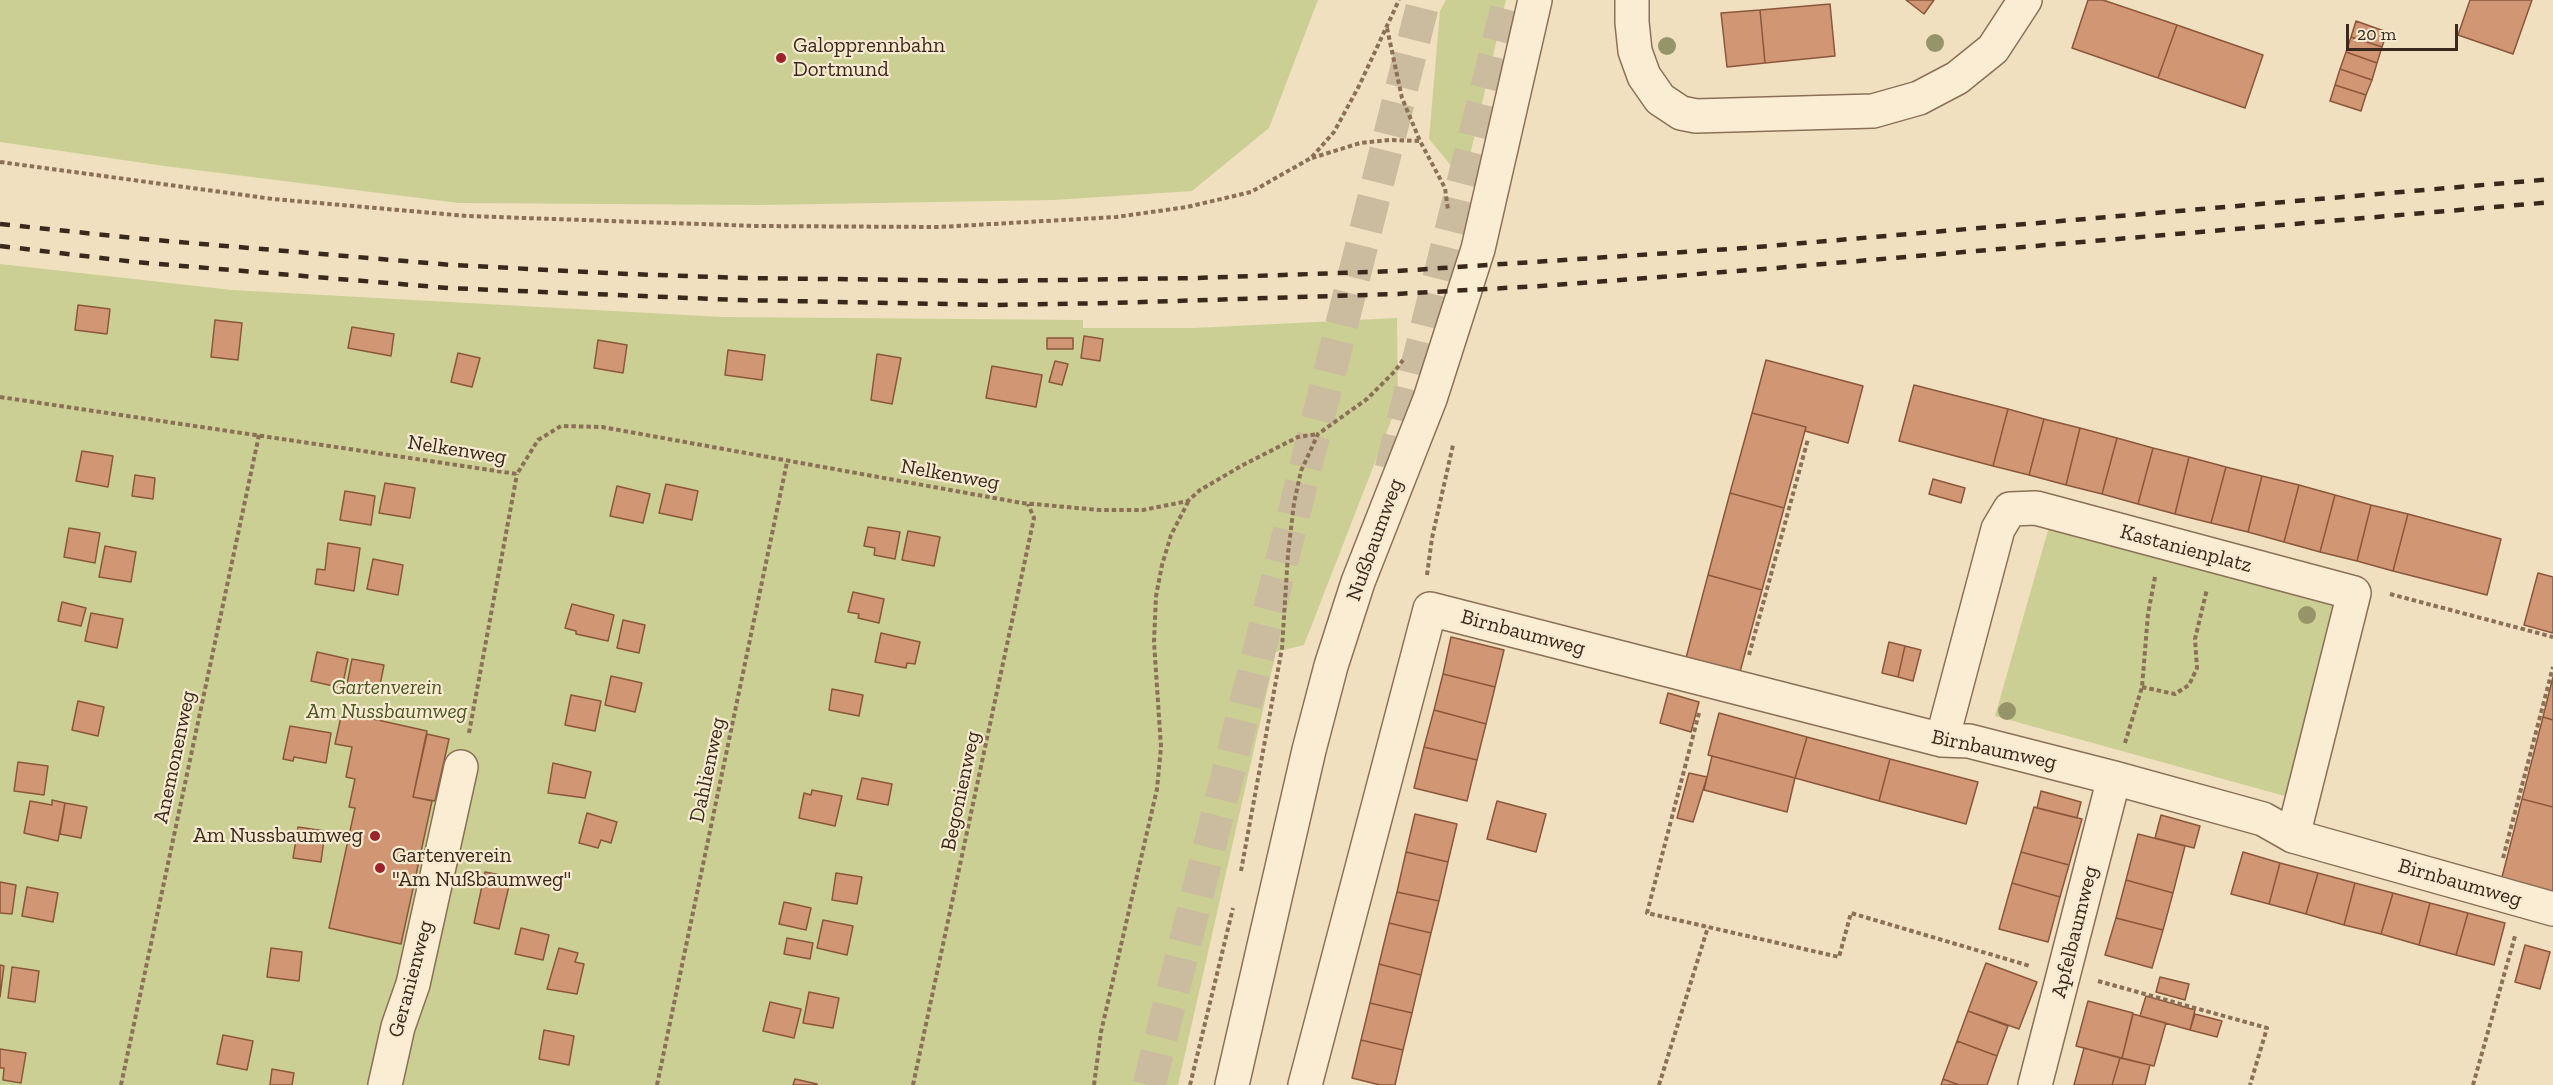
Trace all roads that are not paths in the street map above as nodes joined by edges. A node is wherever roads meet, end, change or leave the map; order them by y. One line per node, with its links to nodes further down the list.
1 (1535, 0): 10 (street, Nußbaumweg)
2 (1632, 0): 3 (street)
3 (2025, 0)
4 (1942, 740): 6 (street, Birnbaumweg); 7 (street, Kastanienplatz); 11 (street, Birnbaumweg)
5 (461, 767): 9 (street, Geranienweg)
6 (2114, 778): 7 (street, Birnbaumweg); 12 (street, Apfelbaumweg)
7 (2293, 836): 8 (street, Birnbaumweg)
8 (2553, 909)
9 (385, 1085)
10 (1233, 1085)
11 (1305, 1085)
12 (2035, 1085)

